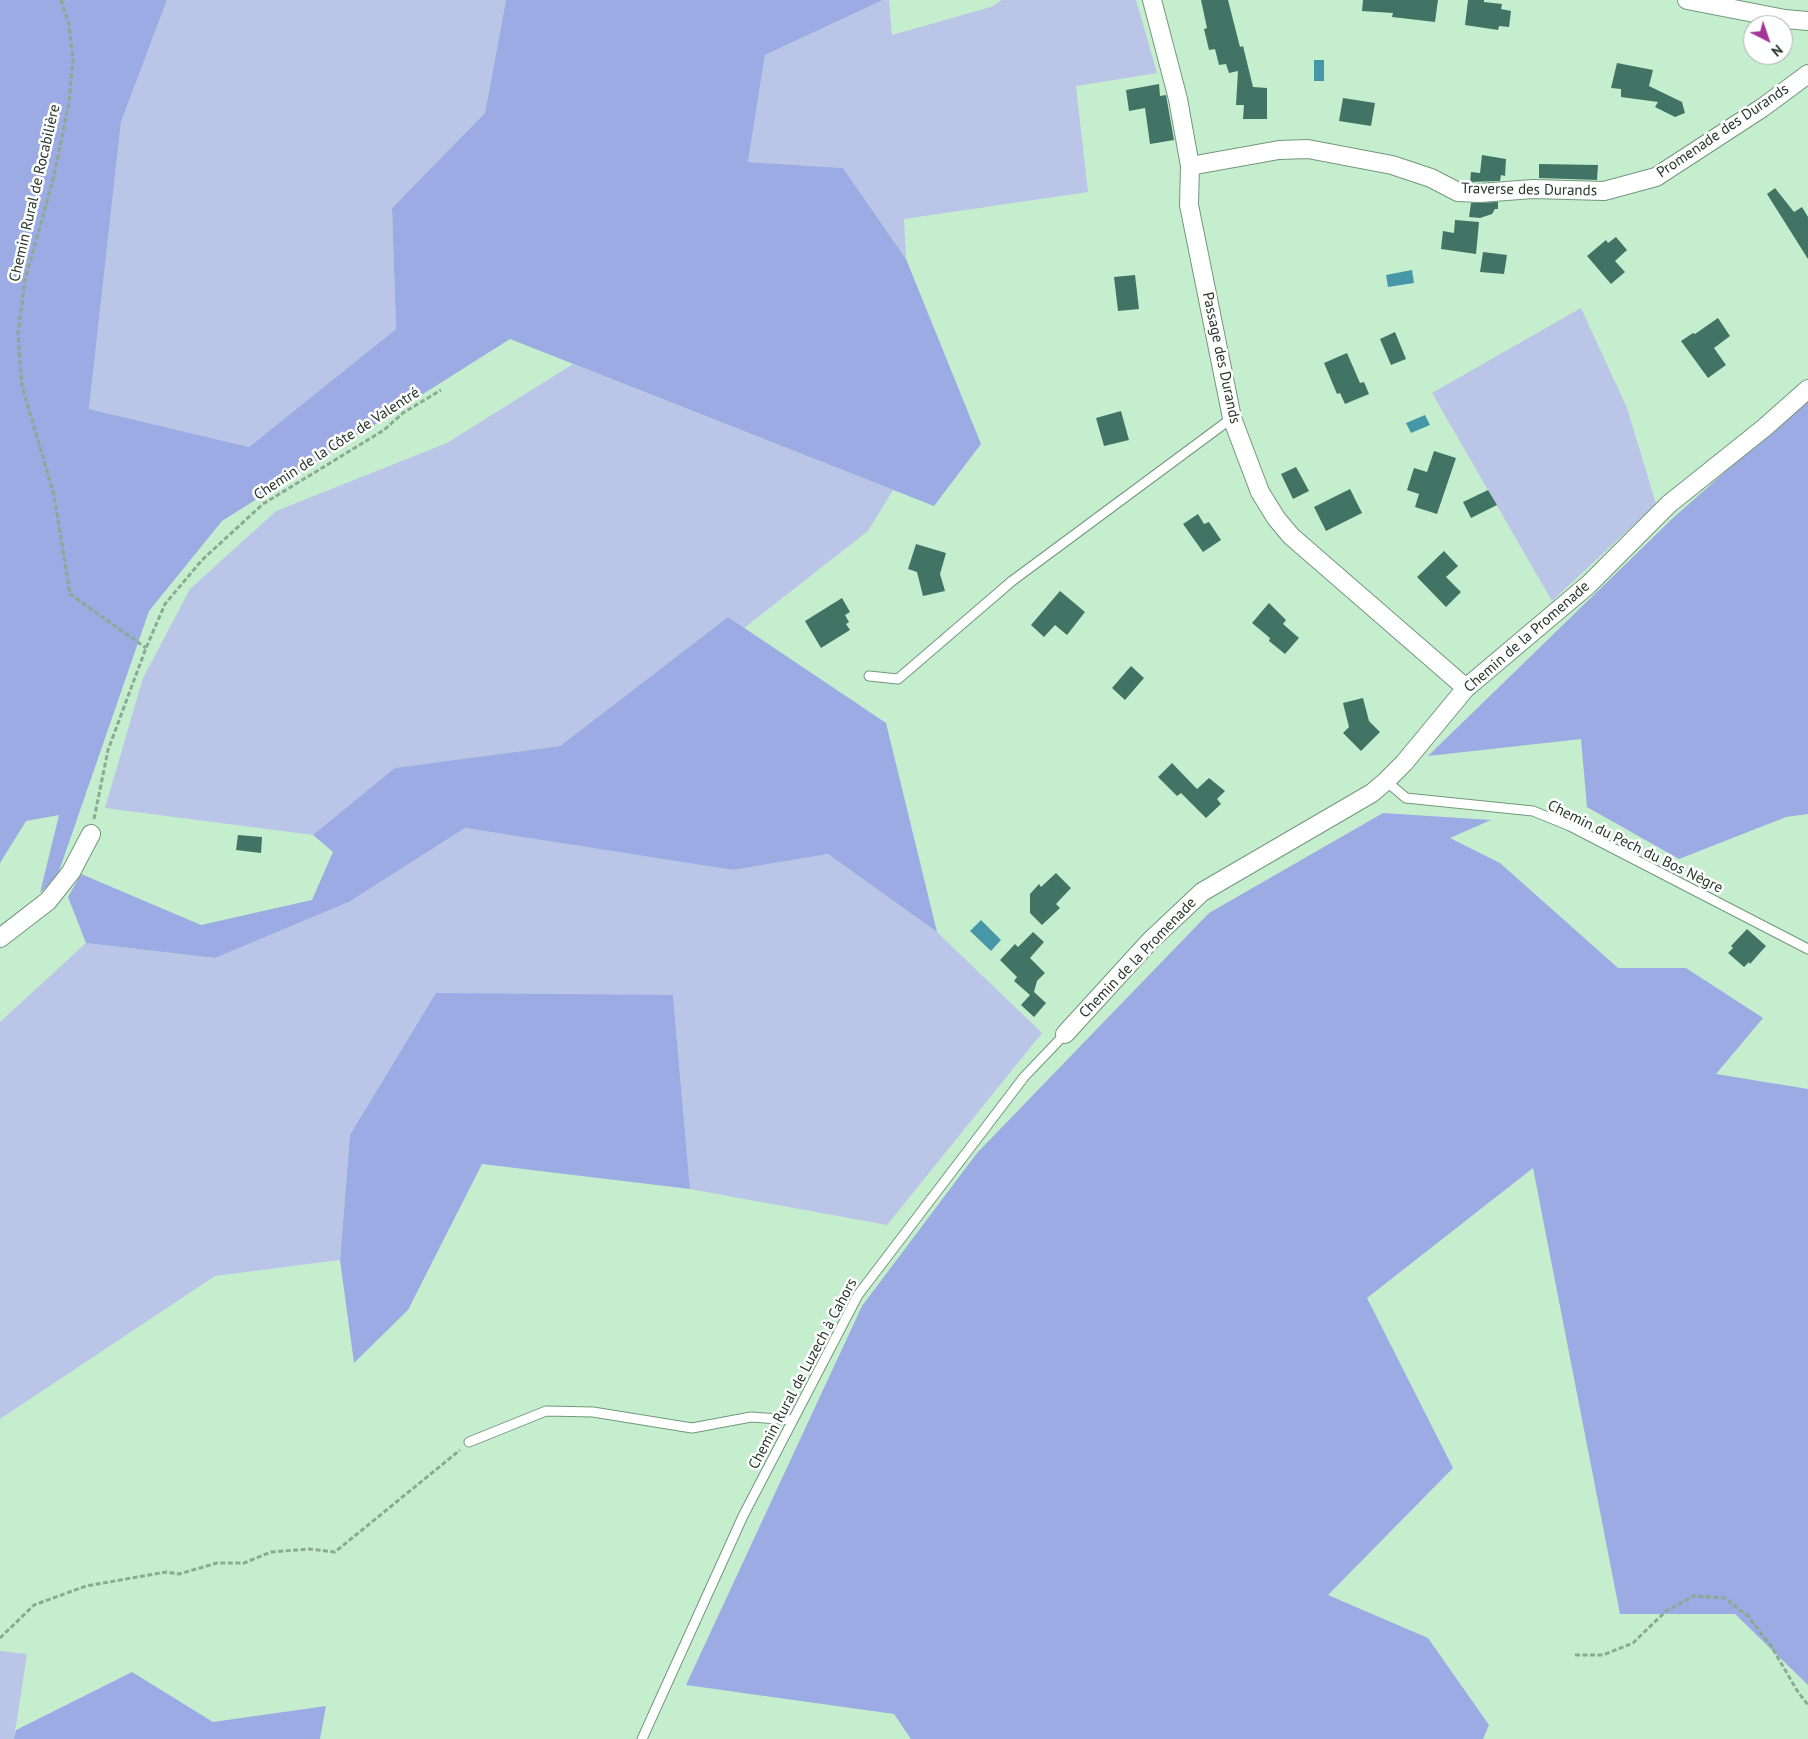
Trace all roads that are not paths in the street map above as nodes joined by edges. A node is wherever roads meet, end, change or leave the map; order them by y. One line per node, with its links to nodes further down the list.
1 (1152, 0): 5 (street, Passage des Durands)
2 (1687, 0): 3 (street)
3 (1808, 21)
4 (1808, 74): 6 (street, Promenade des Durands)
5 (1190, 166): 6 (street, Traverse des Durands); 8 (street, Passage des Durands)
6 (1636, 182)
7 (1808, 389): 10 (street, Chemin de la Promenade)
8 (1232, 418): 9 (lane); 10 (street, Passage des Durands)
9 (870, 676)
10 (1466, 688): 11 (street, Chemin de la Promenade)
11 (1386, 781): 14 (lane, Chemin du Pech du Bos Nègre); 15 (street, Chemin de la Promenade)
12 (91, 834): 13 (street)
13 (0, 938)
14 (1808, 949)
15 (1065, 1034): 16 (lane, Chemin Rural de Luzech à Cahors)
16 (793, 1420): 17 (lane); 18 (lane, Chemin Rural de Luzech à Cahors)
17 (469, 1442)
18 (642, 1739)

